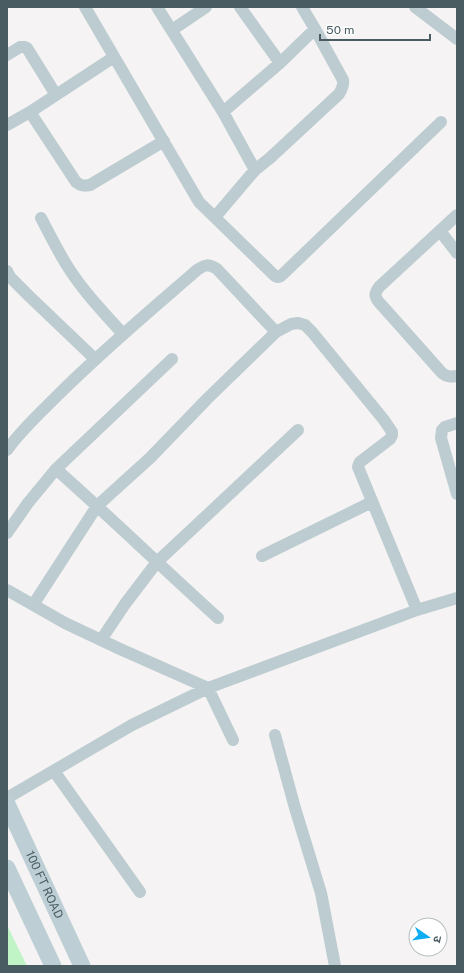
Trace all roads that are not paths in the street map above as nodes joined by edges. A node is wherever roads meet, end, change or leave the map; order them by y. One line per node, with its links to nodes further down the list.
1 (85, 7): 11 (street)
2 (157, 7): 8 (street)
3 (206, 7): 8 (street)
4 (240, 7): 12 (street)
5 (302, 7): 7 (street)
6 (415, 7): 9 (street)
7 (315, 28): 12 (street); 19 (street)
8 (172, 30): 15 (street)
9 (457, 39)
10 (7, 55): 13 (street)
11 (114, 57): 13 (street); 18 (street)
12 (280, 62): 15 (street)
13 (56, 95): 14 (street)
14 (30, 112): 17 (street); 18 (street)
15 (223, 112): 19 (street)
16 (441, 122): 21 (street)
17 (7, 125)
18 (164, 141): 21 (street)
19 (255, 170): 21 (street)
20 (457, 215): 23 (street)
21 (215, 217)
22 (41, 218): 27 (street)
23 (440, 231): 24 (street); 30 (street)
24 (457, 252)
25 (7, 271): 28 (street)
26 (276, 332): 27 (street); 36 (street); 37 (street)
27 (123, 334): 28 (street)
28 (95, 359): 33 (street)
29 (172, 359): 34 (street)
30 (457, 376)
31 (457, 423): 35 (street)
32 (298, 430): 40 (street)
33 (7, 450)
34 (56, 469): 37 (street); 38 (street)
35 (457, 494)
36 (372, 502): 39 (street); 44 (street)
37 (97, 506): 40 (street); 43 (street)
38 (7, 533)
39 (262, 556)
40 (157, 562): 45 (street); 46 (street)
41 (7, 590): 43 (street)
42 (457, 598): 44 (street)
43 (33, 605): 46 (street)
44 (417, 610): 47 (street)
45 (218, 618)
46 (101, 640): 47 (street)
47 (208, 688): 49 (street); 50 (street)
48 (275, 734): 57 (street)
49 (233, 740)
50 (54, 771): 51 (street); 54 (street)
51 (7, 798)
52 (7, 804): 56 (main road, 100 FT ROAD)
53 (7, 868): 55 (main road)
54 (140, 892)
55 (53, 966)
56 (82, 966)
57 (335, 966)

